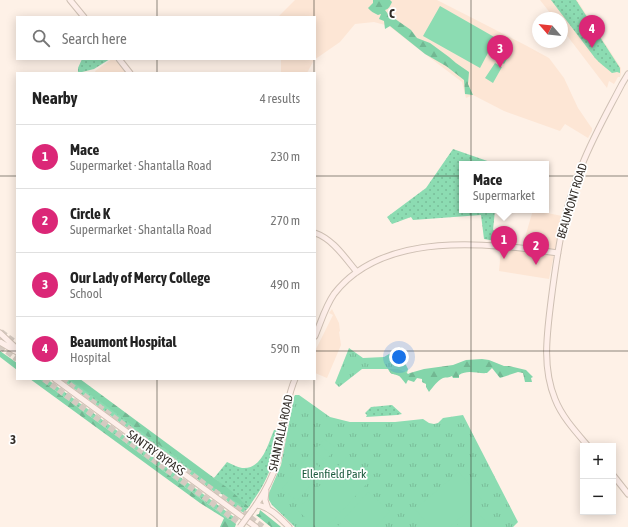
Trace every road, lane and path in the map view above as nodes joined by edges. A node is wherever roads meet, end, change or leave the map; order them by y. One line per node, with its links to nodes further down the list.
1 (70, 0): 2 (street)
2 (83, 16)
3 (120, 60): 4 (street)
4 (129, 72)
5 (628, 74): 7 (street, BEAUMONT ROAD)
6 (316, 233): 8 (street)
7 (558, 253): 8 (street); 16 (street, BEAUMONT ROAD)
8 (357, 272): 10 (street)
9 (0, 334): 12 (street)
10 (316, 334)
11 (0, 342): 13 (street)
12 (16, 348)
13 (16, 351)
14 (56, 380): 23 (street, SANTRY BYPASS)
15 (295, 380): 18 (street, SHANTALLA ROAD)
16 (586, 443)
17 (616, 479): 19 (street)
18 (266, 489): 20 (street, SHANTALLA ROAD); 21 (street)
19 (628, 494)
20 (256, 505): 21 (street); 22 (street, SHANTALLA ROAD, bridge)
21 (269, 509): 24 (street)
22 (240, 527)
23 (256, 527)
24 (289, 527)

